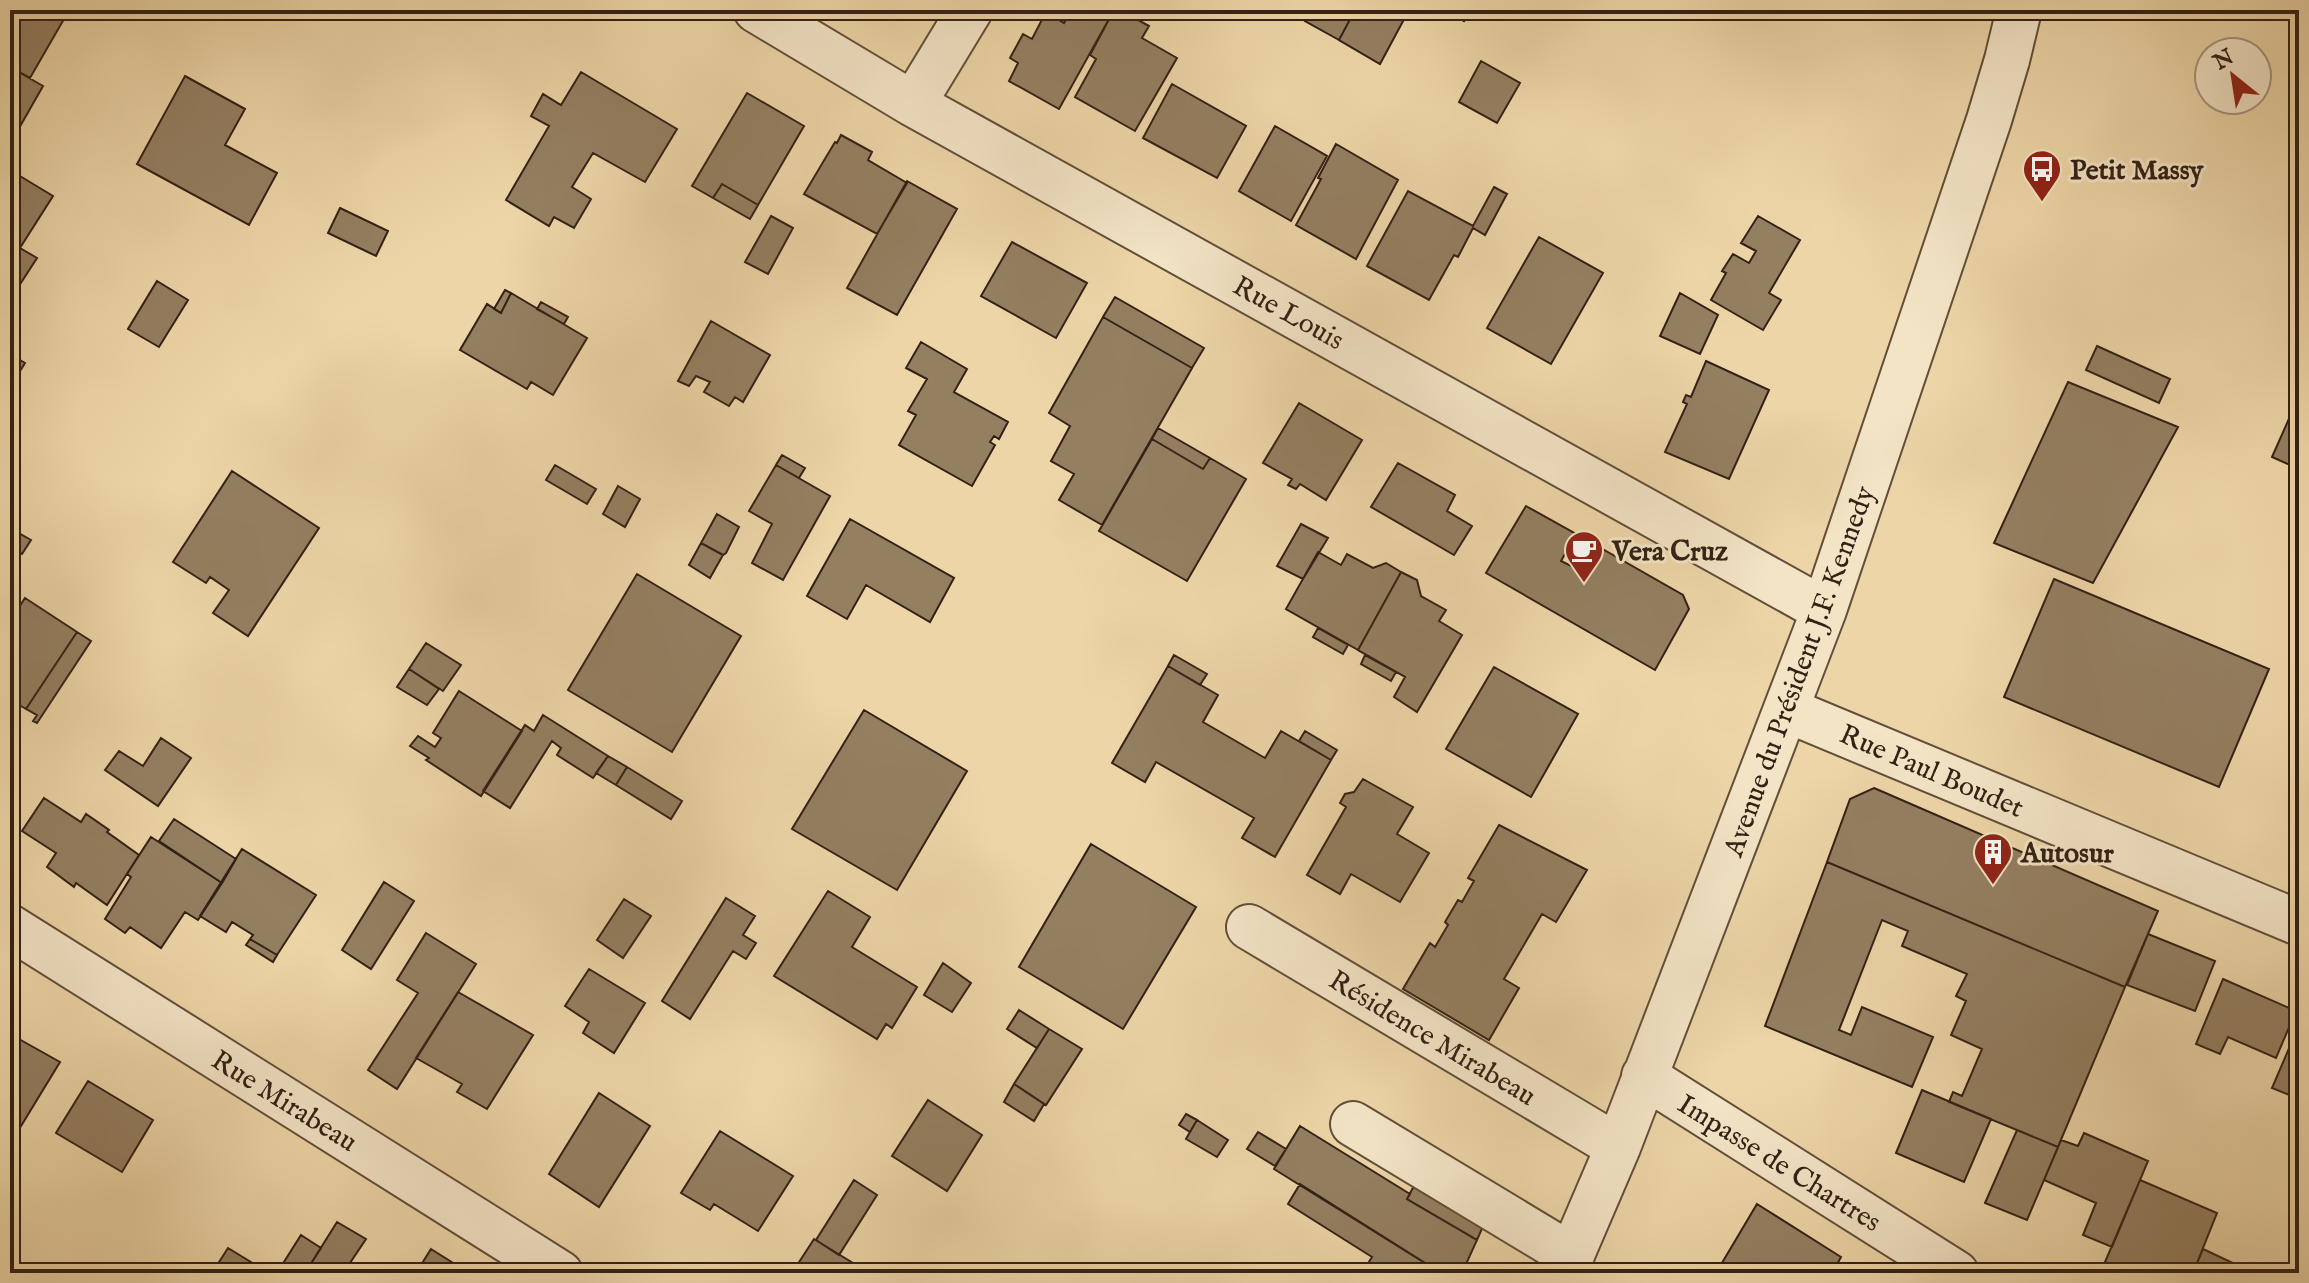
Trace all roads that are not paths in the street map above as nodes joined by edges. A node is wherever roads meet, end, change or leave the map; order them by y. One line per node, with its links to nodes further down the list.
1 (756, 10): 6 (street, Rue Louis)
2 (970, 10): 6 (street)
3 (2019, 10): 5 (street, Avenue du Président J.F. Kennedy)
4 (2029, 10): 5 (street, Avenue du Président J.F. Kennedy)
5 (2007, 60): 7 (street, Avenue du Président J.F. Kennedy)
6 (913, 104): 7 (street, Rue Louis)
7 (1824, 610): 8 (street, Avenue du Président J.F. Kennedy)
8 (1787, 710): 9 (street, Rue Paul Boudet); 12 (street, Avenue du Président J.F. Kennedy)
9 (2299, 923)
10 (10, 927): 16 (street, Rue Mirabeau)
11 (1249, 927): 14 (street, Résidence Mirabeau)
12 (1644, 1076): 14 (street, Avenue du Président J.F. Kennedy); 17 (street, Impasse de Chartres)
13 (1353, 1124): 15 (street)
14 (1618, 1147): 15 (street, Avenue du Président J.F. Kennedy)
15 (1568, 1264)
16 (560, 1273)
17 (1956, 1273)

